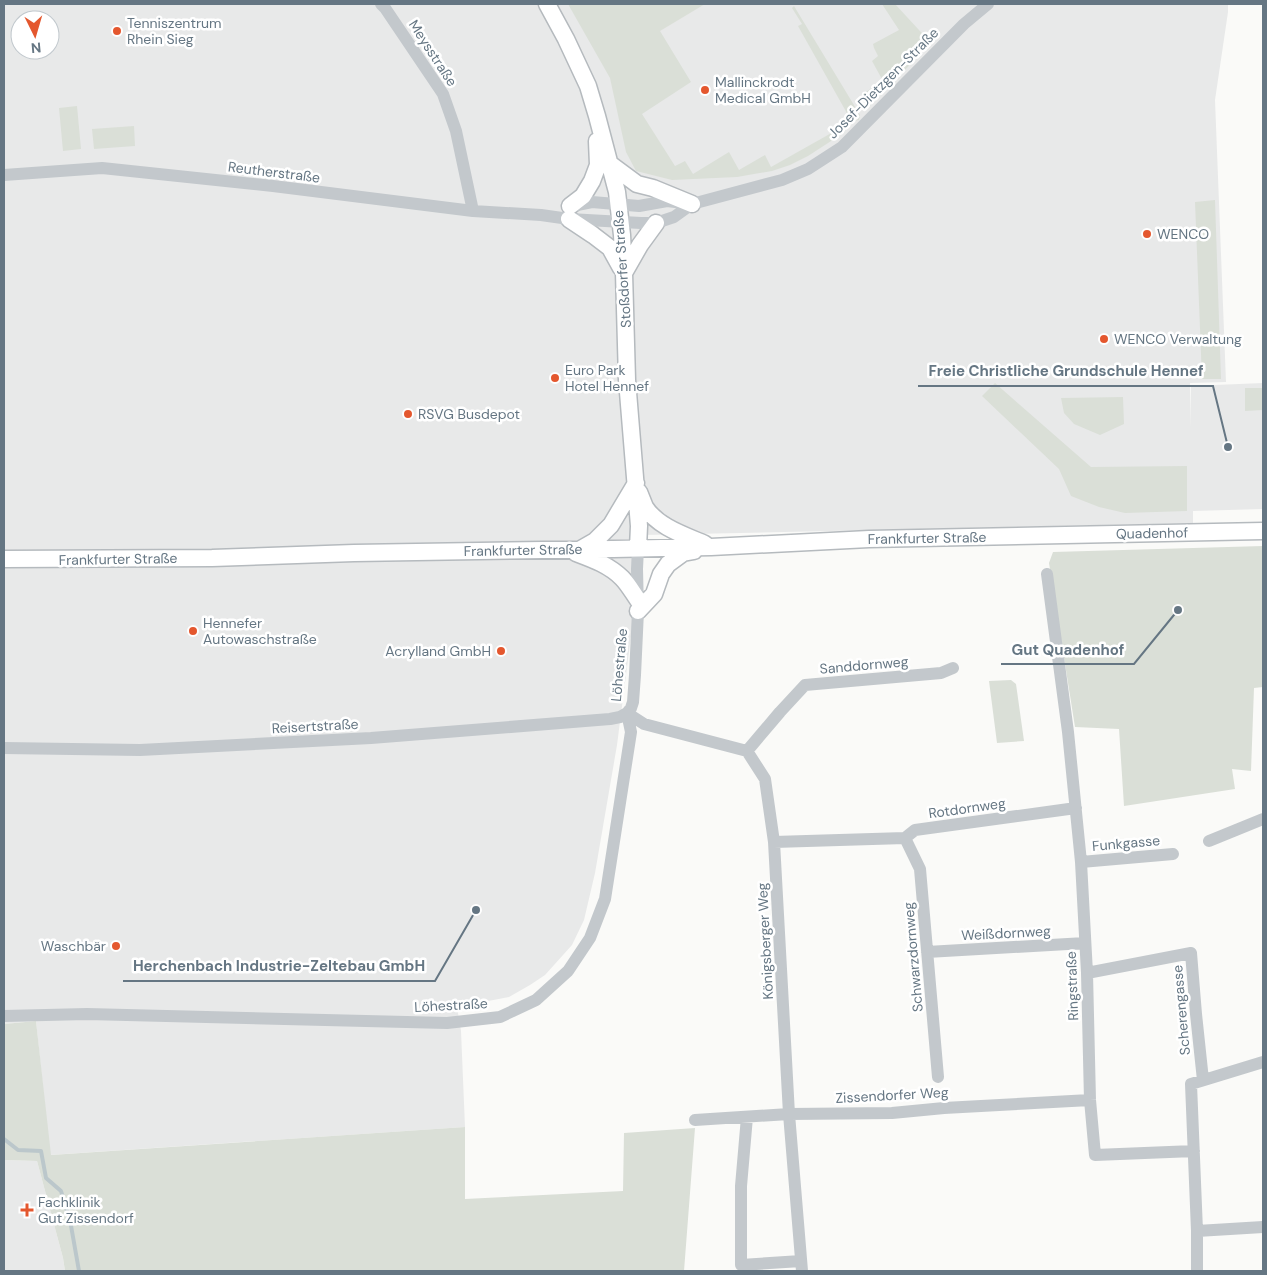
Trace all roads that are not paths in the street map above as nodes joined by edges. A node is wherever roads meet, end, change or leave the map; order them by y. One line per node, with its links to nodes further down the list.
1 (381, 4): 9 (street, Meysstraße)
2 (547, 4): 4 (main road, Stoßdorfer Straße)
3 (988, 4): 7 (street, Josef-Dietzgen-Straße)
4 (597, 116): 5 (main road, Stoßdorfer Straße); 10 (main road)
5 (610, 164): 7 (main road); 8 (main road, Stoßdorfer Straße)
6 (4, 175): 9 (street, Reutherstraße)
7 (692, 204): 8 (street, Josef-Dietzgen-Straße); 12 (street)
8 (618, 205): 10 (street, Reutherstraße); 11 (main road, Stoßdorfer Straße)
9 (473, 211): 10 (street, Reutherstraße)
10 (570, 213): 11 (street, Reutherstraße); 13 (main road)
11 (620, 222): 12 (street, Reutherstraße); 13 (main road, Stoßdorfer Straße)
12 (656, 223): 13 (main road)
13 (624, 273): 14 (main road, Stoßdorfer Straße)
14 (636, 483): 17 (main road); 18 (main road, Stoßdorfer Straße); 19 (main road)
15 (1263, 531): 16 (main road, Quadenhof)
16 (1042, 536): 17 (main road, Frankfurter Straße)
17 (711, 546): 18 (main road, Frankfurter Straße); 22 (main road)
18 (638, 548): 19 (main road, Frankfurter Straße); 22 (street, Löhestraße)
19 (574, 550): 20 (main road, Frankfurter Straße); 22 (main road)
20 (4, 559)
21 (1047, 574): 27 (street, Ringstraße)
22 (638, 606): 24 (street, Löhestraße)
23 (953, 668): 26 (street, Sanddornweg)
24 (627, 713): 25 (street, Reisertstraße); 26 (street); 37 (street, Löhestraße)
25 (4, 748)
26 (747, 751): 31 (street, Königsberger Weg)
27 (1076, 808): 29 (street, Rotdornweg); 33 (street, Ringstraße)
28 (1263, 820): 30 (street)
29 (905, 838): 31 (street, Rotdornweg); 35 (street, Schwarzdornweg)
30 (1208, 841)
31 (774, 842): 42 (street, Königsberger Weg)
32 (1172, 854): 33 (street, Funkgasse)
33 (1081, 862): 34 (street, Ringstraße)
34 (1086, 943): 35 (street, Weißdornweg); 36 (street, Ringstraße)
35 (928, 952): 39 (street, Schwarzdornweg)
36 (1087, 973): 40 (street, Scherengasse); 41 (street, Ringstraße)
37 (4, 1016)
38 (1263, 1062): 40 (street)
39 (938, 1077)
40 (1203, 1080): 45 (street)
41 (1090, 1100): 42 (street, Zissendorfer Weg); 45 (street, Ringstraße)
42 (789, 1114): 43 (street, Zissendorfer Weg); 48 (street, Königsberger Weg)
43 (747, 1116): 44 (street, Zissendorfer Weg); 48 (street, Königsberger Weg)
44 (695, 1120)
45 (1194, 1151): 47 (street)
46 (1263, 1226): 47 (street)
47 (1197, 1230): 49 (street)
48 (802, 1266)
49 (1197, 1270)

